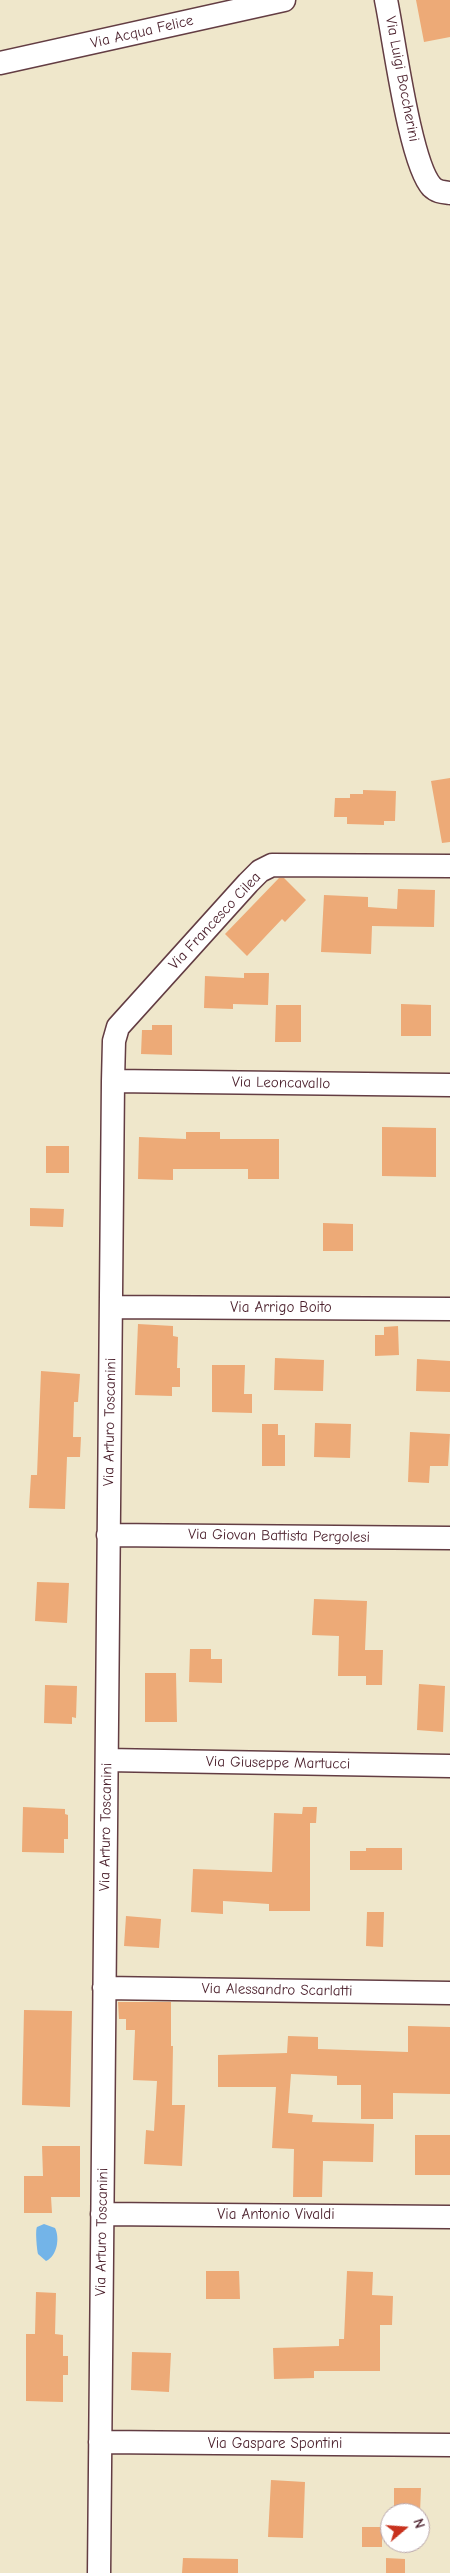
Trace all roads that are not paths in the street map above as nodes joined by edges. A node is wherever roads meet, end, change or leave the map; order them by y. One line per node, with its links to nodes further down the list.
1 (284, 0): 3 (street, Via Acqua Felice)
2 (386, 0): 4 (street, Via Luigi Boccherini)
3 (6, 62)
4 (450, 193)
5 (450, 866): 6 (street, Via Francesco Cilea)
6 (113, 1081): 7 (street, Via Leoncavallo); 8 (street, Via Arturo Toscanini)
7 (450, 1085)
8 (111, 1307): 9 (street, Via Arrigo Boito); 10 (street, Via Arturo Toscanini)
9 (450, 1309)
10 (108, 1535): 11 (street, Via Giovan Battista Pergolesi); 12 (street, Via Arturo Toscanini)
11 (450, 1538)
12 (107, 1760): 13 (street, Via Giuseppe Martucci); 14 (street, Via Arturo Toscanini)
13 (450, 1766)
14 (104, 1988): 15 (street, Via Alessandro Scarlatti); 16 (street, Via Arturo Toscanini)
15 (450, 1993)
16 (102, 2214): 17 (street, Via Antonio Vivaldi); 18 (street, Via Arturo Toscanini)
17 (450, 2217)
18 (100, 2442): 19 (street, Via Gaspare Spontini); 20 (street, Via Arturo Toscanini)
19 (450, 2445)
20 (99, 2573)

